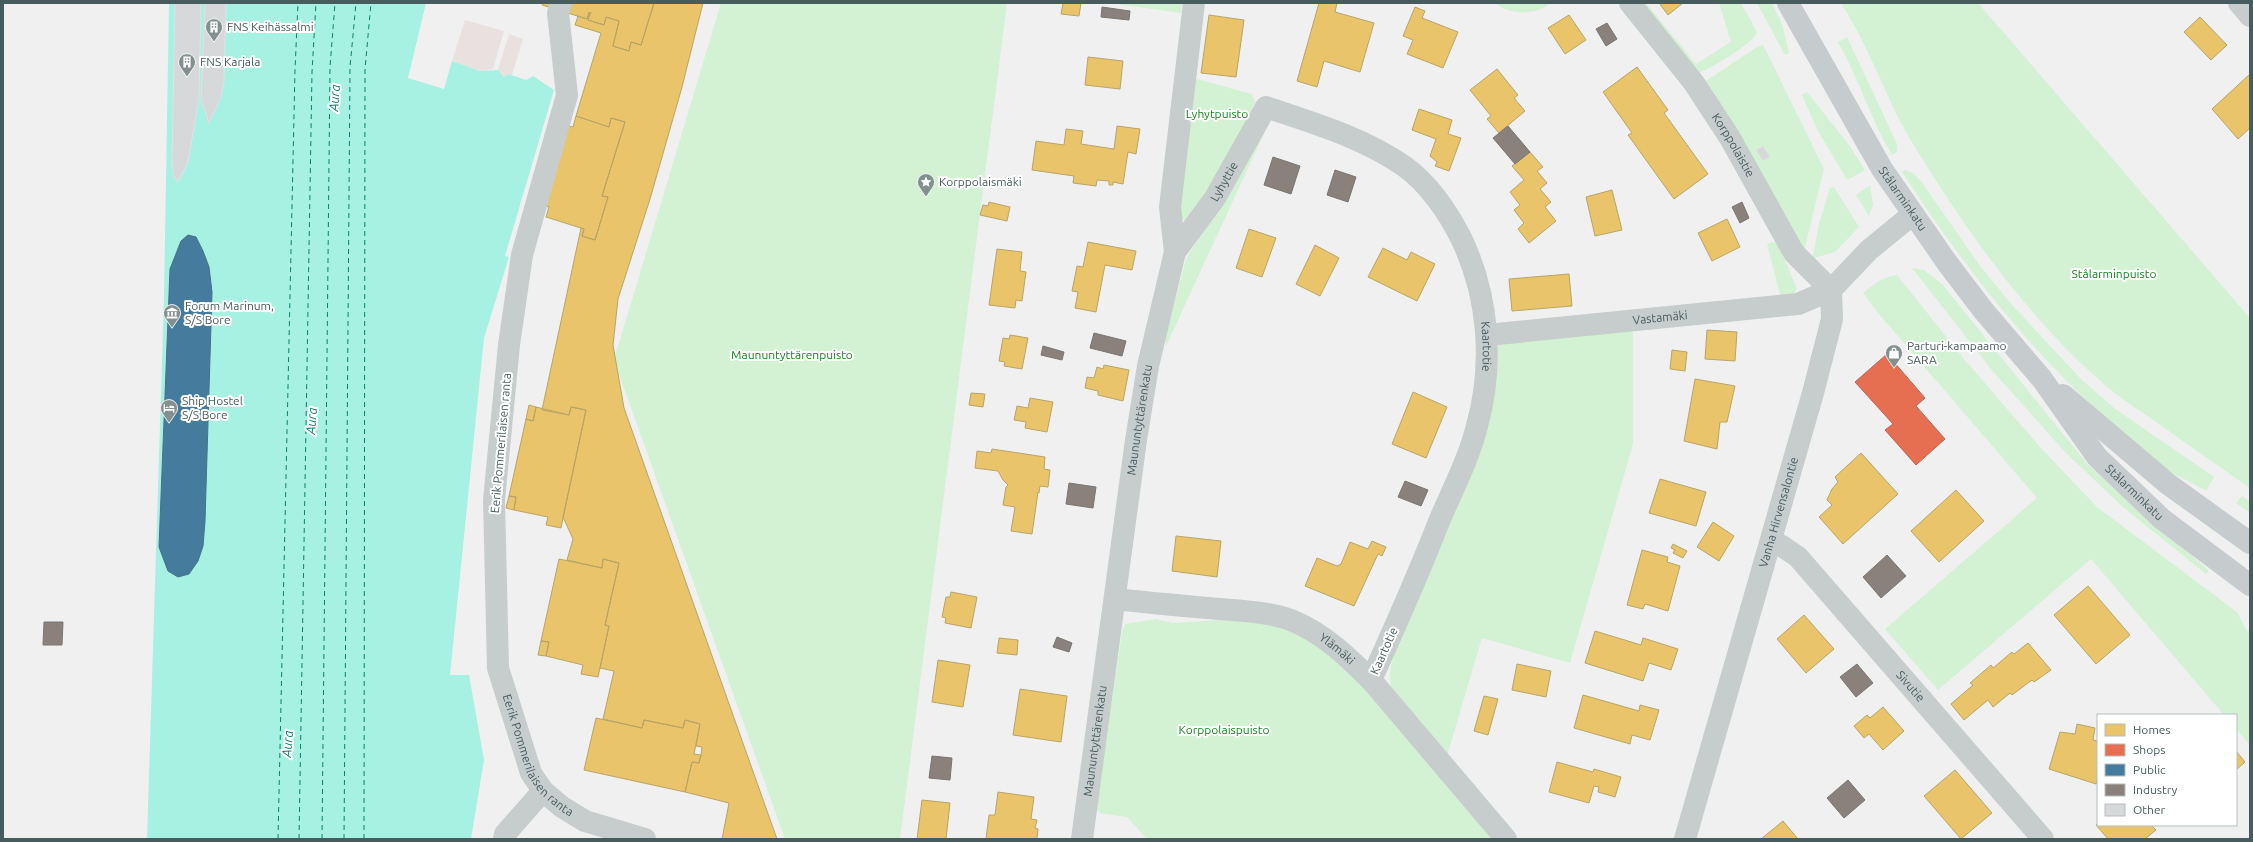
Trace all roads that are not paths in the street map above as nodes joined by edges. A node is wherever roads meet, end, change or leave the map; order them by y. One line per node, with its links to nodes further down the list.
1 (560, 3): 18 (street, Eerik Pommerilaisen ranta)
2 (1194, 3): 9 (street, Maununtyttärenkatu)
3 (1630, 3): 10 (street, Korppolaistie)
4 (1788, 3): 8 (main road, Stålarminkatu)
5 (2239, 3): 6 (street)
6 (2250, 16)
7 (1266, 107): 9 (street, Lyhyttie); 11 (street, Kaartotie)
8 (1913, 214): 10 (street); 12 (main road, Stålarminkatu)
9 (1175, 252): 16 (street, Maununtyttärenkatu)
10 (1831, 290): 11 (street, Vastamäki); 13 (street, Vanha Hirvensalontie)
11 (1487, 335): 17 (street, Kaartotie)
12 (2042, 379): 14 (main road, Stålarminkatu); 15 (main road, Stålarminkatu)
13 (1772, 541): 23 (street, Vanha Hirvensalontie); 24 (street, Sivutie)
14 (2250, 543)
15 (2250, 585)
16 (1116, 599): 17 (street, Ylämäki); 21 (street, Maununtyttärenkatu)
17 (1371, 680): 22 (street, Ylämäki)
18 (543, 791): 19 (street); 20 (street, Eerik Pommerilaisen ranta)
19 (504, 839)
20 (645, 839)
21 (1082, 839)
22 (1506, 839)
23 (1685, 839)
24 (2043, 839)

